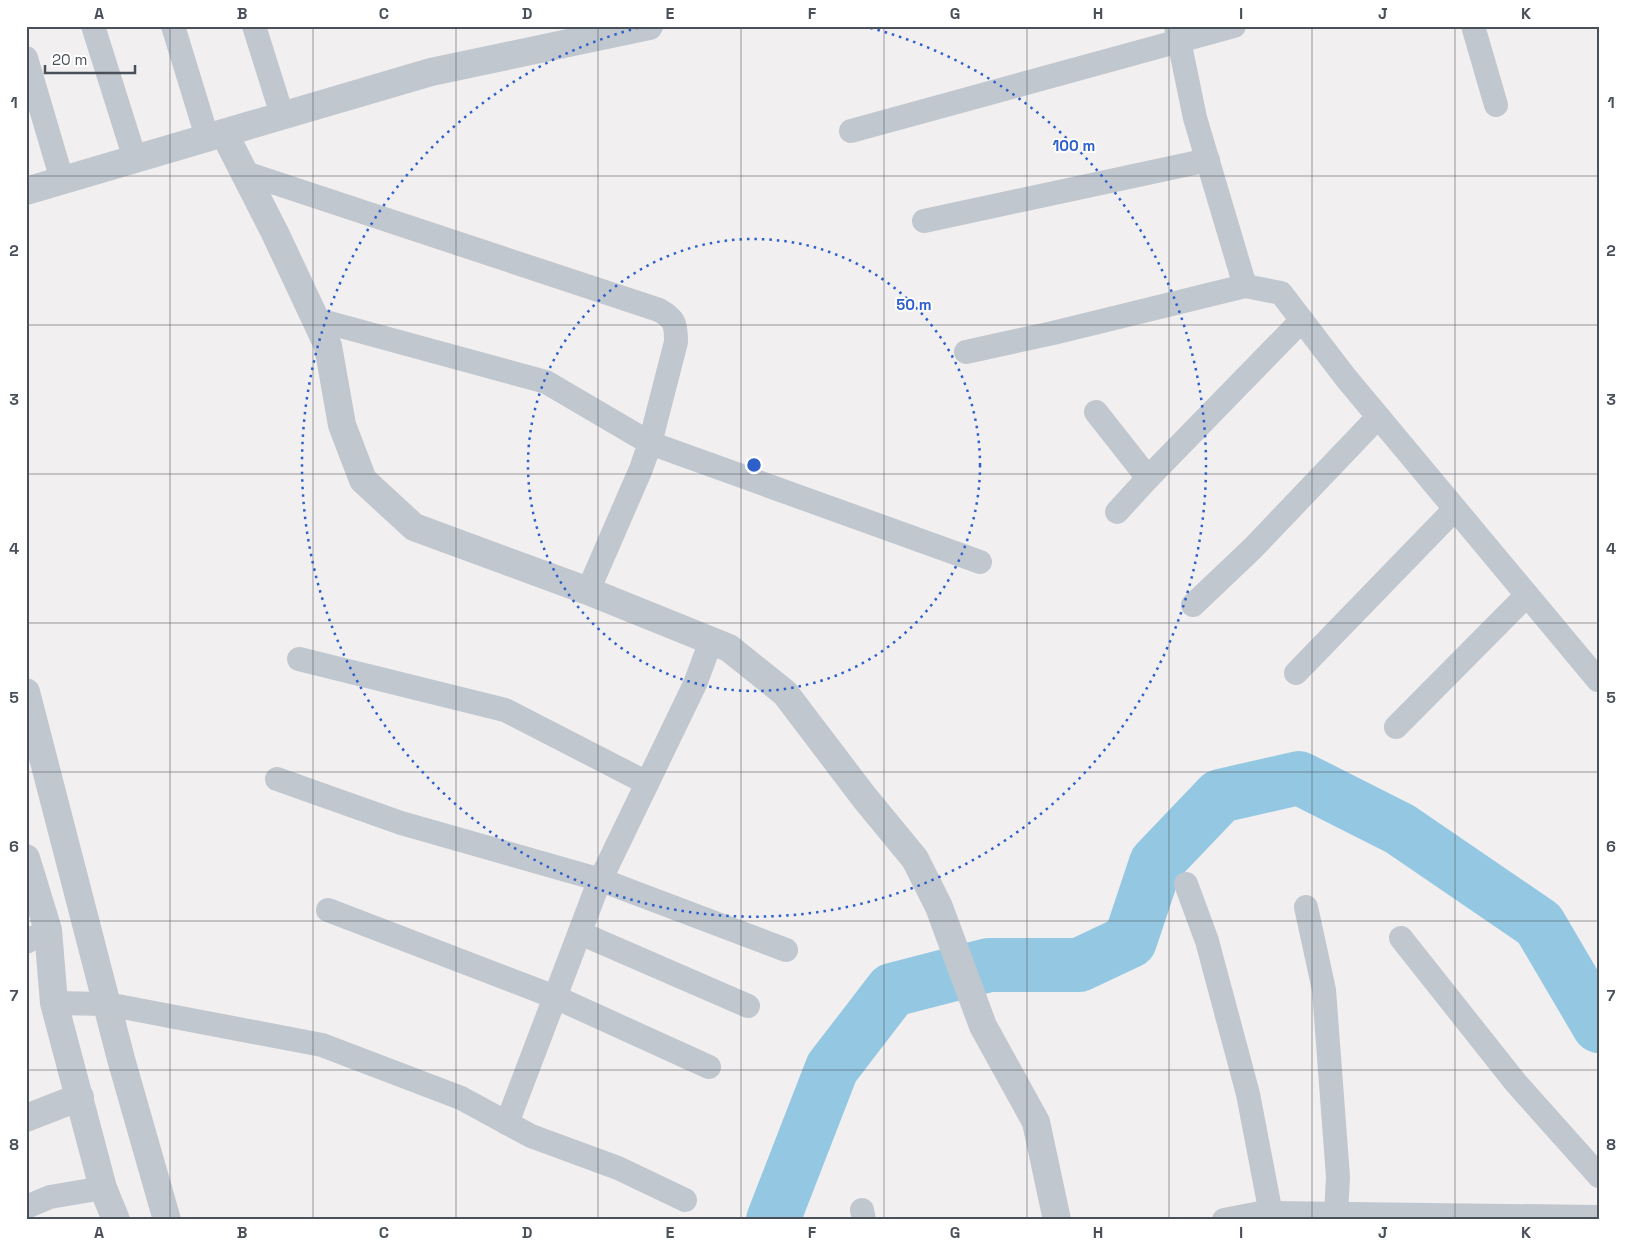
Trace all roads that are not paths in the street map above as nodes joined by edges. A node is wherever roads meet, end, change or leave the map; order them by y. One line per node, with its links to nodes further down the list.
1 (93, 26): 13 (street)
2 (173, 26): 12 (street)
3 (254, 26): 10 (street)
4 (649, 26): 10 (street)
5 (1234, 26): 7 (street)
6 (1473, 26): 9 (street)
7 (1178, 33): 11 (street); 14 (street)
8 (26, 58): 16 (street)
9 (1496, 105)
10 (282, 116): 12 (street)
11 (851, 131)
12 (215, 135): 13 (street); 15 (street)
13 (135, 159): 16 (street)
14 (1208, 160): 18 (street); 19 (street)
15 (245, 173): 20 (street); 25 (street)
16 (62, 180): 17 (street)
17 (26, 191)
18 (924, 221)
19 (1245, 286): 21 (street); 22 (street)
20 (315, 318): 25 (street); 30 (street)
21 (1302, 320): 24 (street); 26 (street)
22 (966, 352)
23 (1096, 412): 26 (street)
24 (1378, 417): 27 (street); 32 (street)
25 (650, 443): 29 (street); 30 (street)
26 (1148, 478): 28 (street)
27 (1455, 509): 31 (street); 35 (street)
28 (1117, 512)
29 (980, 562)
30 (588, 591): 33 (street)
31 (1527, 595): 36 (street); 38 (street)
32 (1192, 605)
33 (711, 641): 40 (street); 68 (street)
34 (299, 659): 40 (street)
35 (1296, 673)
36 (1598, 680)
37 (26, 692): 52 (street)
38 (1396, 727)
39 (277, 779): 42 (street)
40 (647, 783): 42 (street)
41 (26, 858): 47 (street)
42 (601, 880): 46 (street); 49 (street)
43 (1186, 884): 62 (street)
44 (1306, 907): 63 (street)
45 (328, 910): 50 (street)
46 (580, 933): 50 (street); 53 (street)
47 (37, 936): 51 (street)
48 (1401, 938): 58 (street)
49 (786, 950)
50 (555, 997): 54 (street); 57 (street)
51 (54, 1003): 52 (street); 55 (street)
52 (107, 1004): 57 (street); 67 (street)
53 (748, 1006)
54 (709, 1067)
55 (80, 1097): 56 (street); 59 (street)
56 (26, 1118)
57 (507, 1123): 60 (street)
58 (1599, 1176)
59 (103, 1188): 61 (street); 66 (street)
60 (685, 1200)
61 (26, 1206)
62 (1272, 1214): 63 (street); 69 (street)
63 (1336, 1214): 64 (street)
64 (1494, 1218): 65 (street)
65 (1599, 1218)
66 (116, 1220)
67 (167, 1220)
68 (1057, 1220)
69 (1224, 1220)

